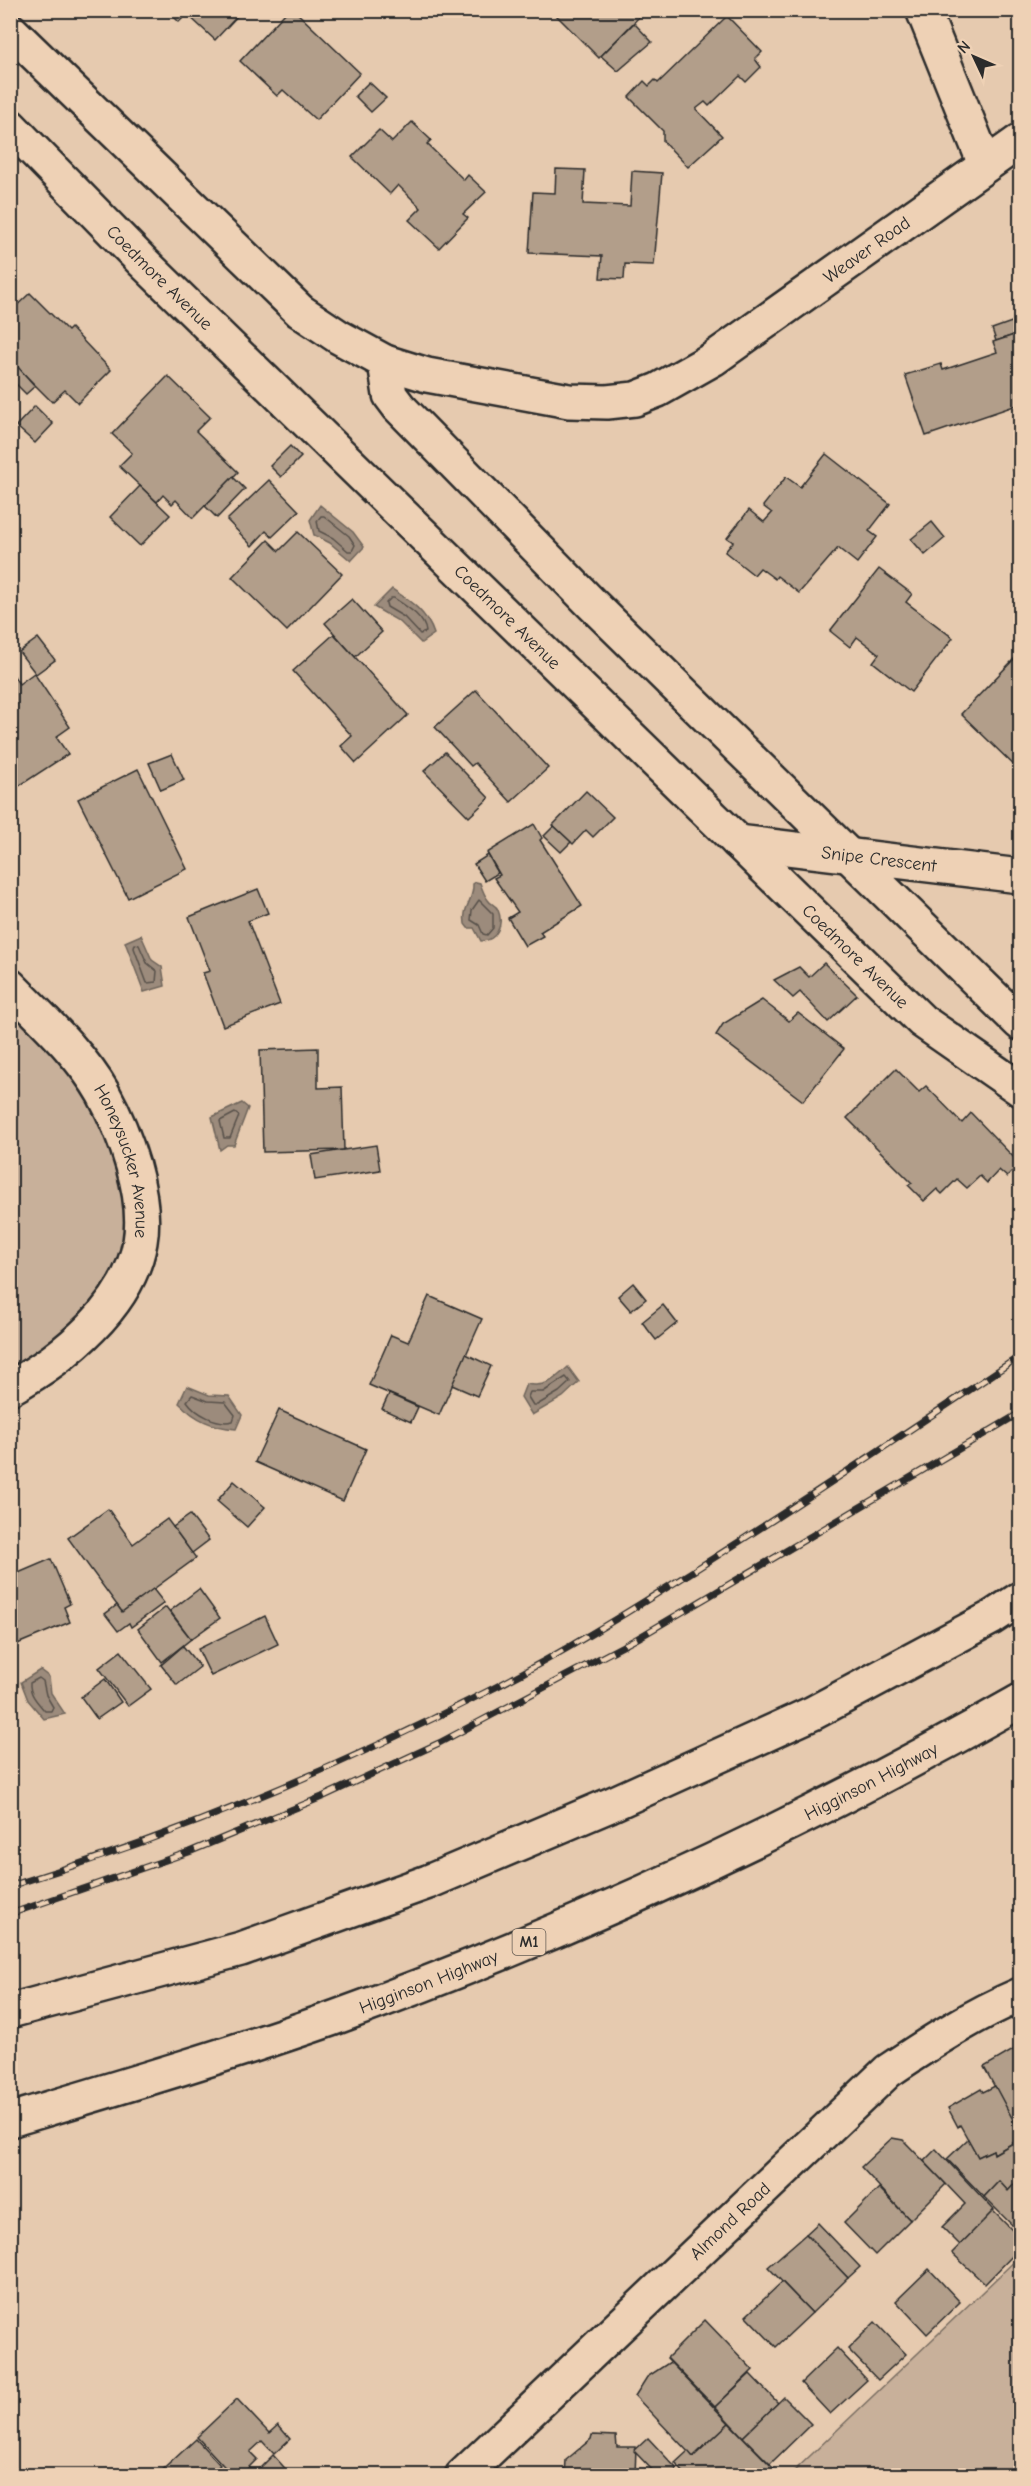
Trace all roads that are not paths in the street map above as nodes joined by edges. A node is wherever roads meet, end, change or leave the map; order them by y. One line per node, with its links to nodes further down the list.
1 (923, 10): 5 (main road)
2 (10, 30): 6 (main road)
3 (10, 126): 7 (main road, Coedmore Avenue)
4 (1018, 148): 5 (main road, Weaver Road)
5 (985, 164): 6 (main road, Weaver Road)
6 (385, 362): 8 (main road)
7 (738, 842): 8 (main road, Snipe Crescent); 12 (main road, Coedmore Avenue)
8 (849, 856): 9 (main road, Snipe Crescent); 11 (main road)
9 (1020, 876)
10 (10, 986): 13 (main road, Honeysucker Avenue)
11 (1020, 1023)
12 (1020, 1089)
13 (10, 1388)
14 (1020, 1599): 17 (main road)
15 (1020, 1701): 18 (main road, Higginson Highway / M1)
16 (1020, 1995): 19 (main road, Almond Road)
17 (10, 2012)
18 (10, 2120)
19 (462, 2475)

